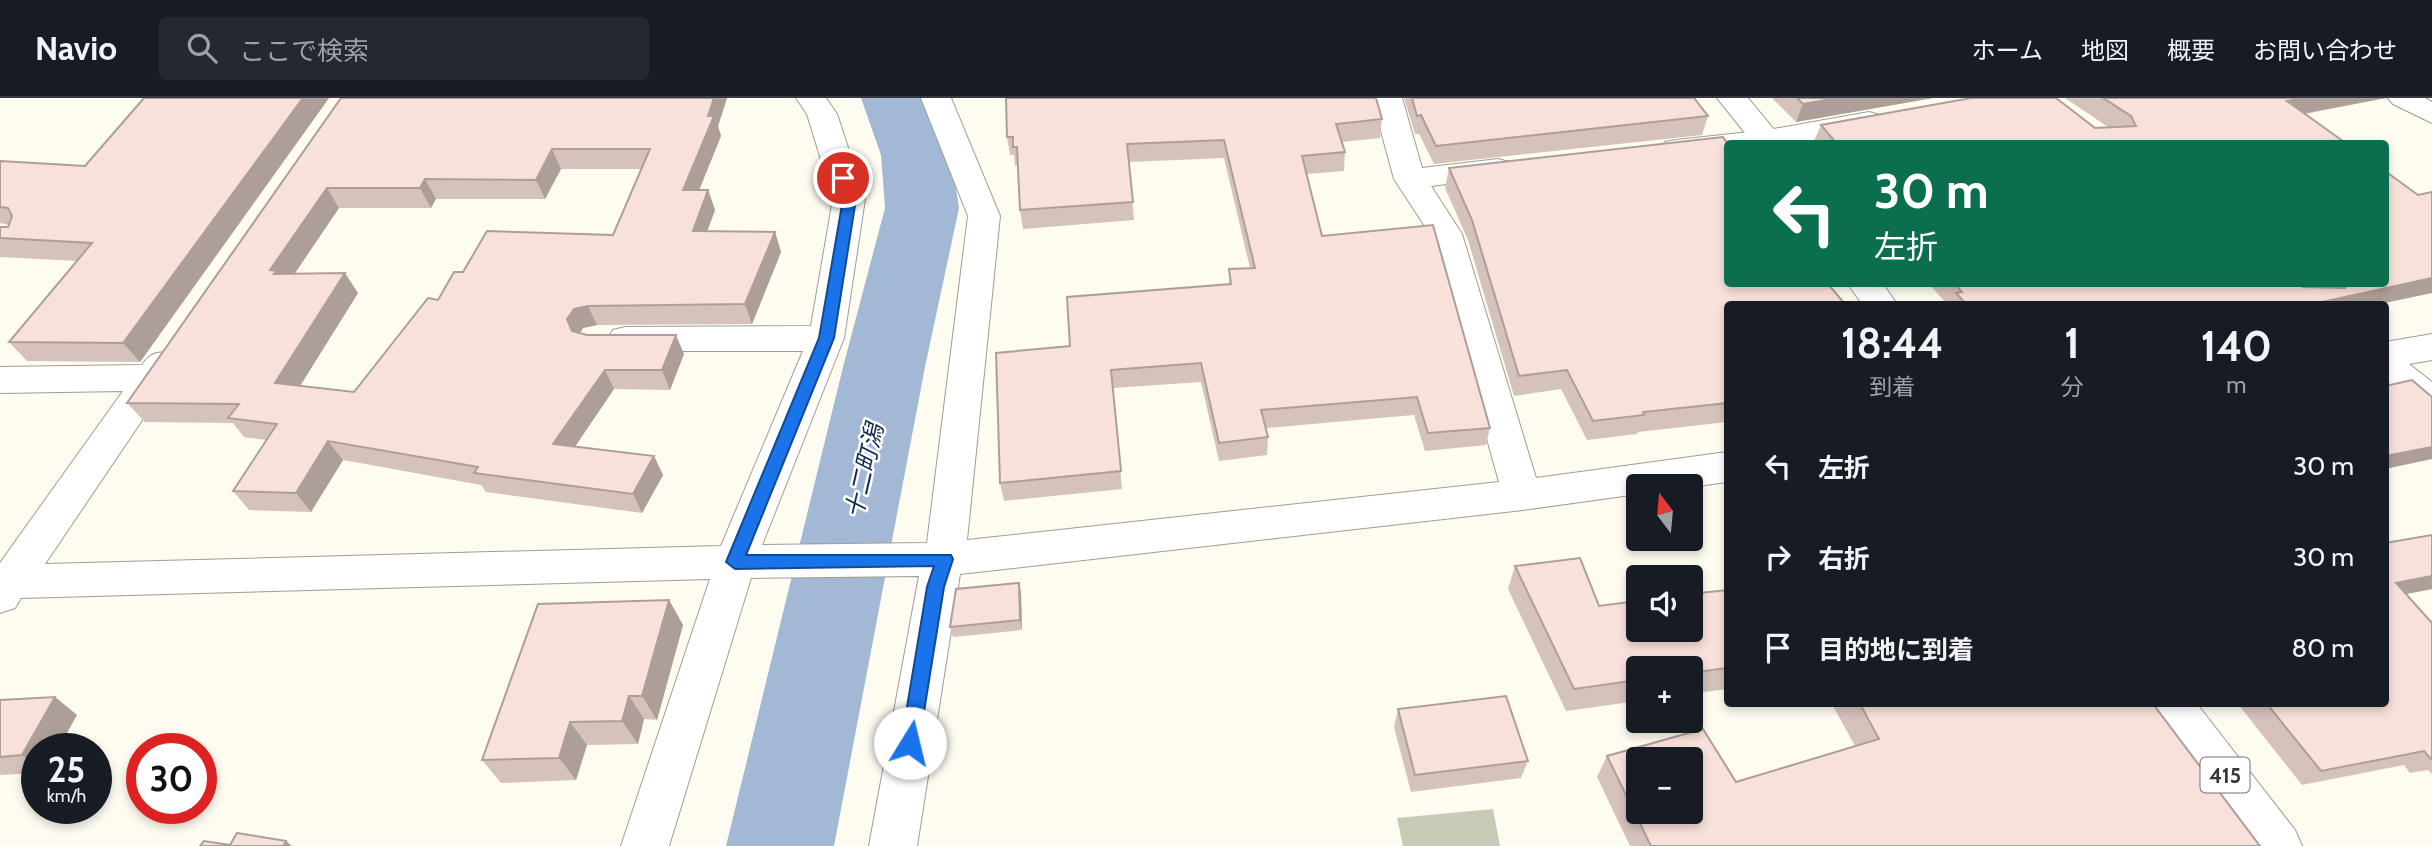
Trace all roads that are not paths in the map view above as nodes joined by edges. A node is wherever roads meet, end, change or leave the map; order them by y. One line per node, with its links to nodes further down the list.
1 (811, 98): 15 (main road)
2 (936, 98): 25 (main road)
3 (1387, 98): 13 (main road)
4 (1732, 98): 8 (main road)
5 (2403, 98): 6 (main road)
6 (2432, 114)
7 (1904, 115): 9 (main road)
8 (1769, 140)
9 (1775, 140)
10 (1724, 145): 11 (main road)
11 (1652, 152)
12 (1531, 165): 13 (main road)
13 (1410, 179): 24 (main road)
14 (184, 333): 20 (main road)
15 (826, 338): 16 (main road); 26 (main road)
16 (597, 340)
17 (2432, 347): 18 (main road)
18 (2389, 354)
19 (2389, 367): 22 (main road)
20 (153, 378): 21 (main road); 27 (main road)
21 (0, 380)
22 (2432, 402)
23 (1724, 467): 24 (main road)
24 (1523, 495): 25 (main road)
25 (934, 559): 26 (main road); 30 (main road)
26 (748, 563): 27 (main road); 29 (main road)
27 (3, 587)
28 (2173, 707): 31 (main road, 415)
29 (645, 846)
30 (893, 846)
31 (2278, 846)

